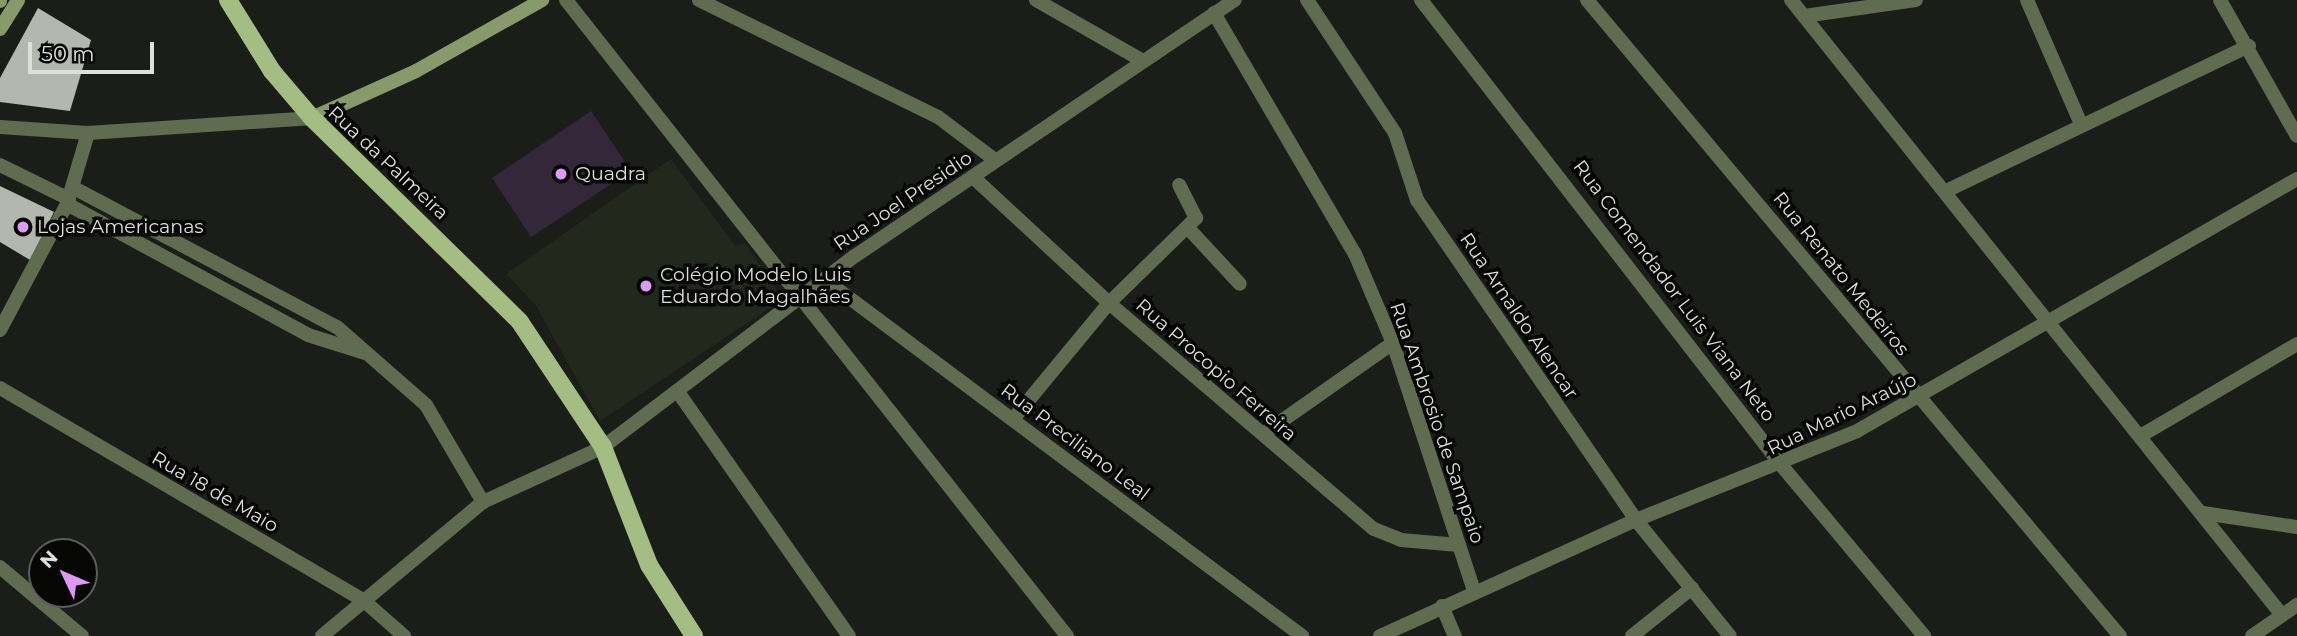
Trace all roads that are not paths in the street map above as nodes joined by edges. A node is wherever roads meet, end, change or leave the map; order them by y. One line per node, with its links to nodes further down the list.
1 (18, 0): 17 (street)
2 (228, 0): 20 (main road)
3 (542, 0): 20 (street)
4 (566, 0): 37 (street)
5 (699, 0): 25 (street)
6 (1036, 0): 19 (street)
7 (1235, 0): 15 (street, Rua Joel Presidio)
8 (1307, 0): 54 (street, Rua Arnaldo Alencar)
9 (1421, 0): 51 (street, Rua Comendador Luis Viana Neto)
10 (1587, 0): 46 (street, Rua Renato Medeiros)
11 (1791, 0): 16 (street)
12 (1916, 0): 16 (street)
13 (2027, 0): 21 (street)
14 (2220, 0): 18 (street)
15 (1214, 13): 19 (street, Rua Joel Presidio); 41 (street, Rua Ambrosio de Sampaio)
16 (1804, 16): 30 (street)
17 (0, 29)
18 (2249, 46): 21 (street); 24 (street)
19 (1141, 60): 25 (street, Rua Joel Presidio)
20 (312, 118): 23 (street, Rua da Palmeira); 50 (main road, Rua da Palmeira)
21 (2081, 124): 30 (street)
22 (0, 127): 23 (street, Rua da Palmeira)
23 (88, 133): 31 (street)
24 (2297, 135)
25 (996, 160): 27 (street, Rua Joel Presidio)
26 (0, 165): 31 (street)
27 (973, 177): 35 (street, Rua Joel Presidio); 38 (street, Rua Procopio Ferreira)
28 (2297, 179): 39 (street, Rua Mario Araújo)
29 (1179, 185): 32 (street)
30 (1946, 191): 39 (street)
31 (70, 197): 33 (street); 34 (street); 40 (street)
32 (1188, 228): 36 (street); 38 (street)
33 (195, 251): 34 (street); 43 (street)
34 (186, 269): 43 (street)
35 (824, 278): 37 (street, Rua Joel Presidio); 47 (street, Rua Preciliano Leal)
36 (1240, 284)
37 (802, 302): 45 (street, Rua Joel Presidio); 69 (street)
38 (1108, 303): 47 (street); 48 (street, Rua Procopio Ferreira)
39 (2051, 319): 46 (street, Rua Mario Araújo); 49 (street)
40 (0, 330)
41 (1393, 343): 48 (street); 56 (street, Rua Ambrosio de Sampaio)
42 (2297, 344): 49 (street)
43 (367, 354): 52 (street)
44 (0, 388): 60 (street, Rua 18 de Maio)
45 (678, 392): 50 (street, Rua Joel Presidio); 68 (street)
46 (1920, 400): 51 (street, Rua Mario Araújo); 76 (street, Rua Renato Medeiros)
47 (1013, 419): 70 (street, Rua Preciliano Leal)
48 (1263, 434): 56 (street, Rua Procopio Ferreira)
49 (2142, 435): 53 (street)
50 (603, 447): 52 (street, Rua Joel Presidio); 67 (main road, Rua da Palmeira)
51 (1782, 466): 54 (street, Rua Mario Araújo); 75 (street, Rua Comendador Luis Viana Neto)
52 (483, 502): 60 (street, Rua Joel Presidio)
53 (2203, 513): 55 (street); 63 (street)
54 (1636, 520): 58 (street, Rua Arnaldo Alencar); 59 (street, Rua Mario Araújo)
55 (2297, 527)
56 (1459, 545): 59 (street, Rua Ambrosio de Sampaio)
57 (0, 567): 64 (street)
58 (1692, 588): 73 (street); 74 (street, Rua Arnaldo Alencar)
59 (1474, 591): 61 (street, Rua Mario Araújo)
60 (363, 600): 65 (street, Rua Joel Presidio); 66 (street, Rua 18 de Maio)
61 (1442, 606): 71 (street, Rua Mario Araújo); 72 (street)
62 (2297, 606): 63 (street)
63 (2282, 615): 77 (street)
64 (82, 636)
65 (322, 636)
66 (404, 636)
67 (694, 636)
68 (849, 636)
69 (1067, 636)
70 (1302, 636)
71 (1380, 636)
72 (1455, 636)
73 (1632, 636)
74 (1730, 636)
75 (1924, 636)
76 (2120, 636)
77 (2252, 636)

